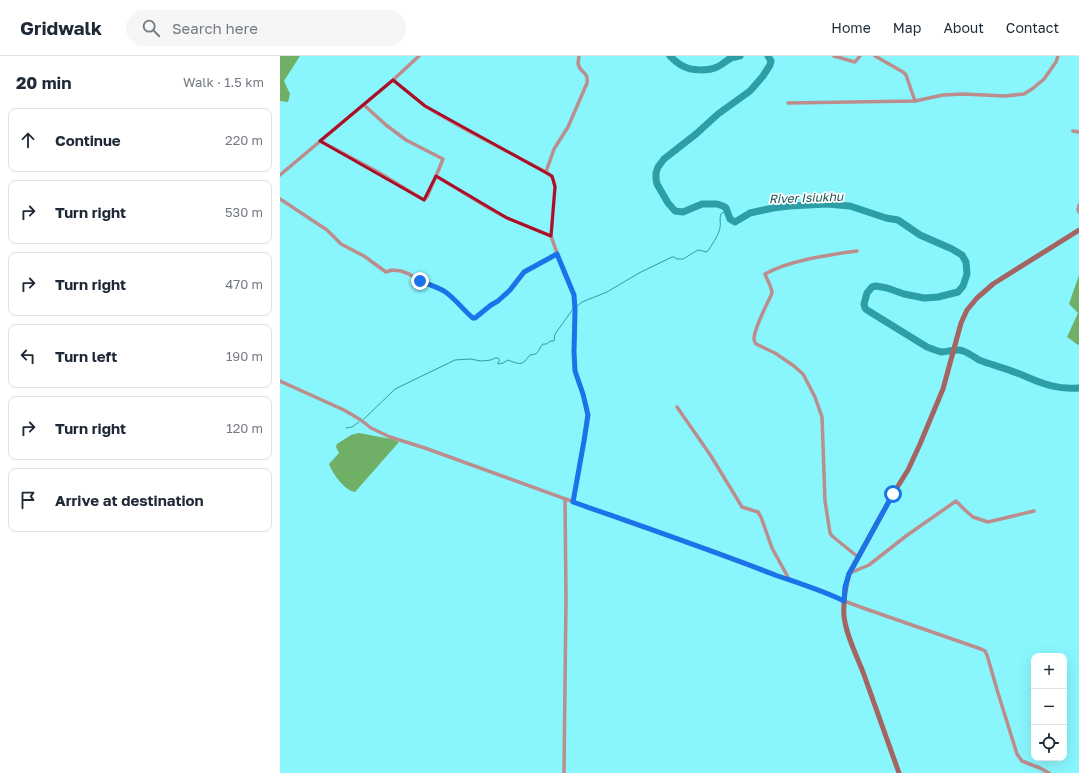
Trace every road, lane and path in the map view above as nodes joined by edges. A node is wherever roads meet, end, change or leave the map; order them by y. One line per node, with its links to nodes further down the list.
1 (419, 56): 7 (street)
2 (579, 56): 14 (street)
3 (834, 56): 4 (street)
4 (860, 56)
5 (875, 56): 8 (street)
6 (1058, 56): 8 (street)
7 (393, 80): 10 (street); 14 (street)
8 (916, 101): 9 (street)
9 (788, 103)
10 (364, 105): 13 (street); 16 (street)
11 (1073, 131): 12 (street)
12 (1079, 132)
13 (320, 141): 15 (street); 16 (street)
14 (546, 172): 21 (street)
15 (280, 175)
16 (436, 176): 21 (street)
17 (280, 199): 23 (street)
18 (1079, 205): 19 (street)
19 (1079, 212)
20 (1079, 230): 29 (main road)
21 (551, 236): 23 (street)
22 (857, 251): 29 (street)
23 (557, 254): 27 (street)
24 (280, 381): 26 (street)
25 (677, 407): 31 (street)
26 (565, 499): 27 (street); 33 (street)
27 (573, 502): 31 (street)
28 (1034, 511): 30 (street)
29 (858, 557): 30 (main road)
30 (849, 574): 32 (main road)
31 (790, 580): 32 (street)
32 (844, 601): 34 (main road); 35 (street)
33 (564, 773)
34 (899, 773)
35 (1049, 773)

